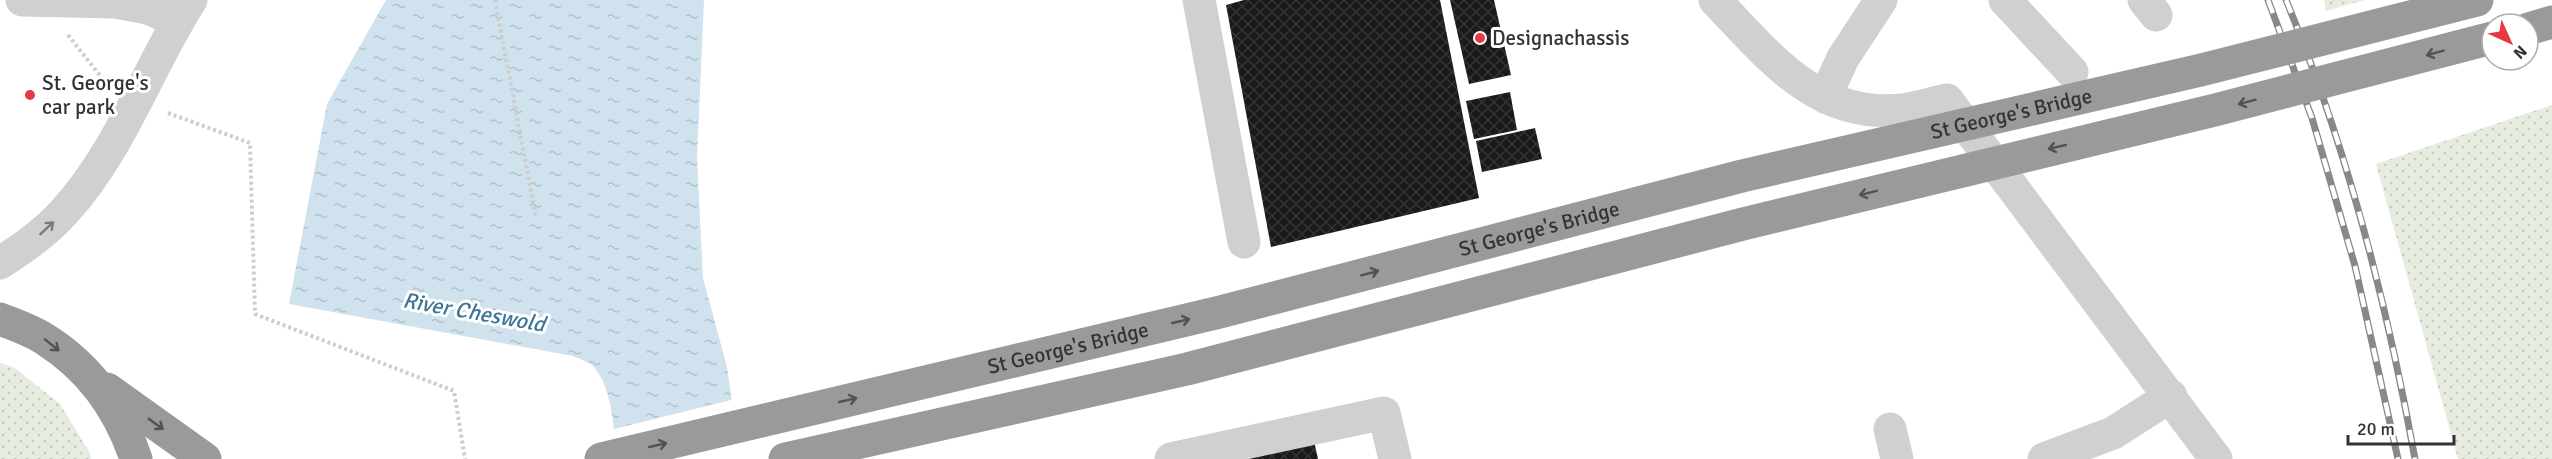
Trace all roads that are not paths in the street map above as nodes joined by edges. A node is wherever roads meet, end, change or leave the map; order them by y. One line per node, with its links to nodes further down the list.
1 (22, 0): 7 (street)
2 (1199, 0): 11 (street)
3 (1715, 0): 10 (street)
4 (1881, 0): 10 (street)
5 (2005, 0): 9 (street)
6 (2477, 0): 18 (highway, St George's Bridge, one-way to 6, bridge)
7 (184, 10): 12 (street, one-way to 7)
8 (2480, 41): 19 (highway, St George's Bridge, one-way to 19, bridge)
9 (2072, 72)
10 (1825, 98): 15 (street)
11 (1244, 242)
12 (0, 263)
13 (0, 319): 14 (highway, one-way to 14)
14 (91, 377): 16 (highway); 17 (highway, one-way to 17)
15 (2171, 396): 22 (street); 23 (street)
16 (136, 459)
17 (205, 459)
18 (601, 459)
19 (785, 459)
20 (1171, 459): 21 (street)
21 (1395, 459)
22 (2044, 459)
23 (2216, 459)

